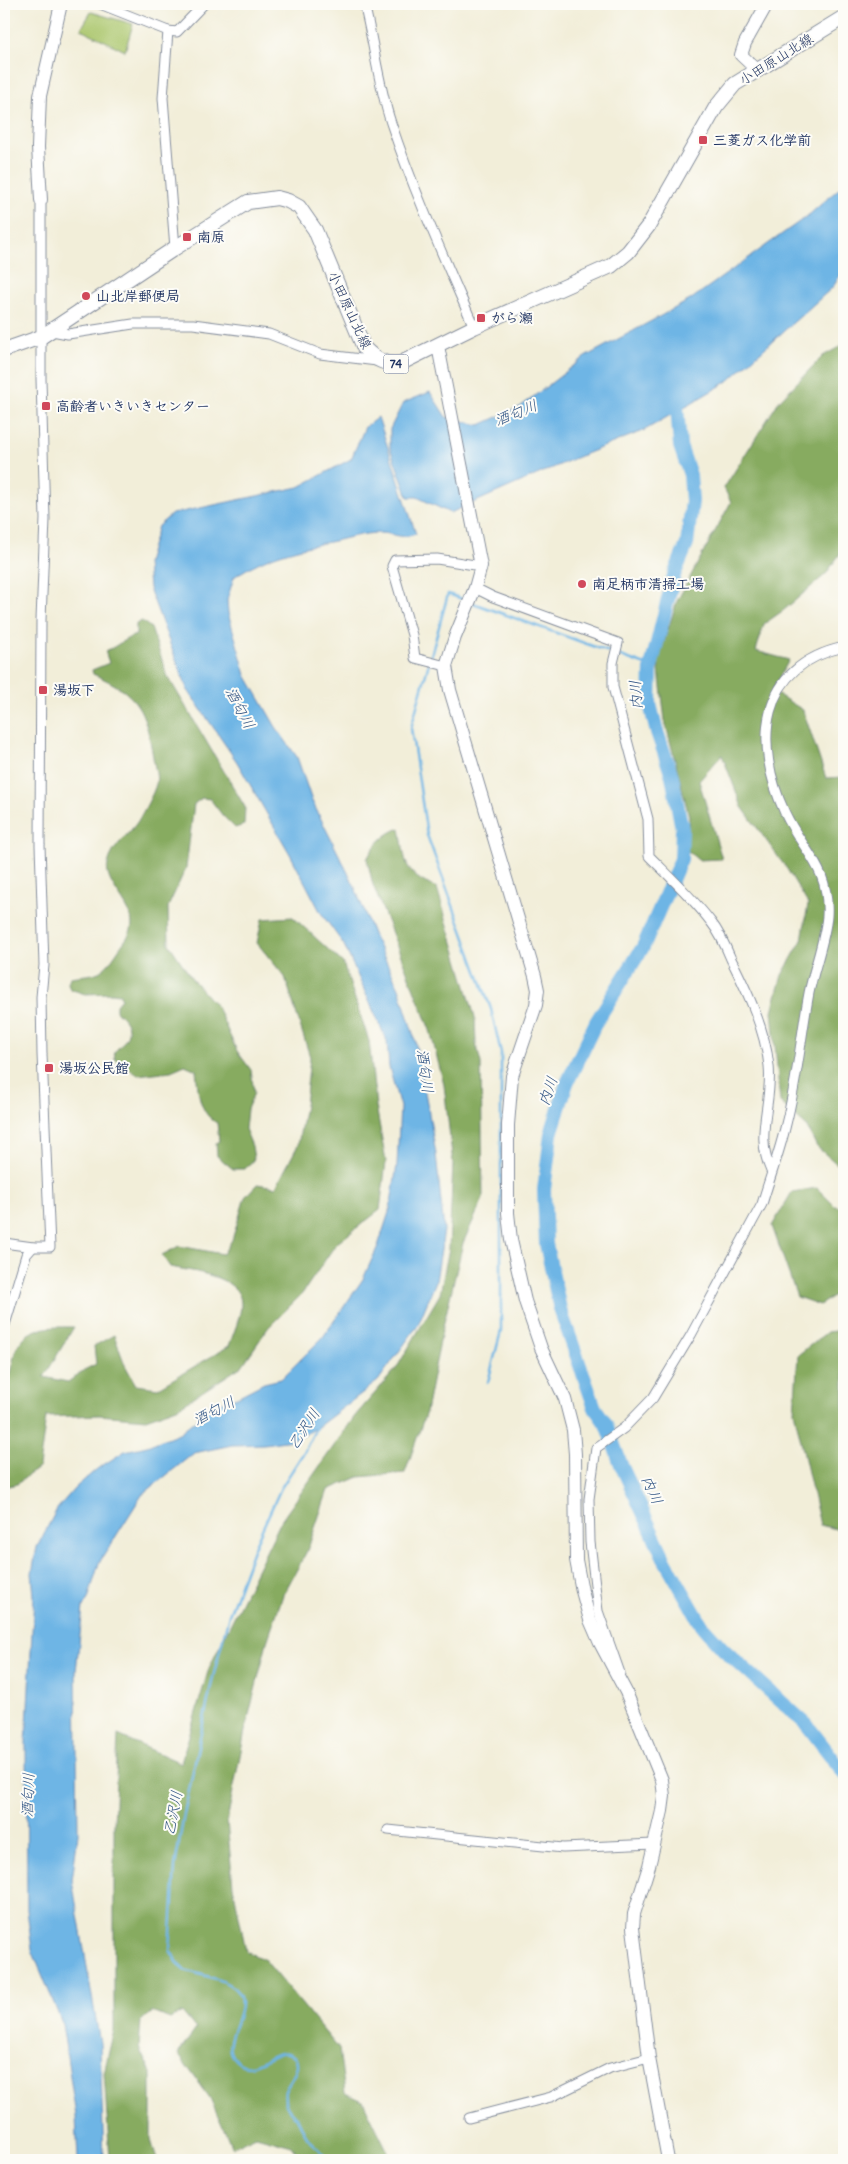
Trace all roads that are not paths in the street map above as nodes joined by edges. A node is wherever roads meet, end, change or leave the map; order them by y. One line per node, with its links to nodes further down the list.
1 (61, 4): 9 (street)
2 (100, 4): 7 (street)
3 (204, 4): 7 (street)
4 (364, 4): 11 (street)
5 (768, 4): 8 (street)
6 (844, 16): 8 (main road, 小田原山北線 / 74)
7 (168, 31): 10 (street)
8 (756, 69): 11 (main road, 小田原山北線 / 74)
9 (41, 200): 12 (street)
10 (175, 248): 12 (main road, 小田原山北線 / 74); 15 (main road, 小田原山北線 / 74)
11 (474, 327): 13 (main road, 小田原山北線 / 74)
12 (47, 334): 14 (main road, 小田原山北線 / 74); 15 (street); 22 (street)
13 (438, 346): 15 (main road, 小田原山北線 / 74); 16 (street)
14 (4, 350)
15 (377, 361)
16 (479, 566): 17 (street); 19 (street)
17 (475, 588): 19 (street); 20 (street)
18 (844, 647): 20 (street)
19 (443, 665): 24 (street)
20 (771, 1171): 24 (street)
21 (4, 1243): 22 (street)
22 (33, 1247): 23 (street)
23 (4, 1328)
24 (619, 1679): 26 (street)
25 (388, 1830): 26 (street)
26 (654, 1844): 27 (street)
27 (649, 2058): 28 (street); 29 (street)
28 (469, 2118)
29 (668, 2160)

